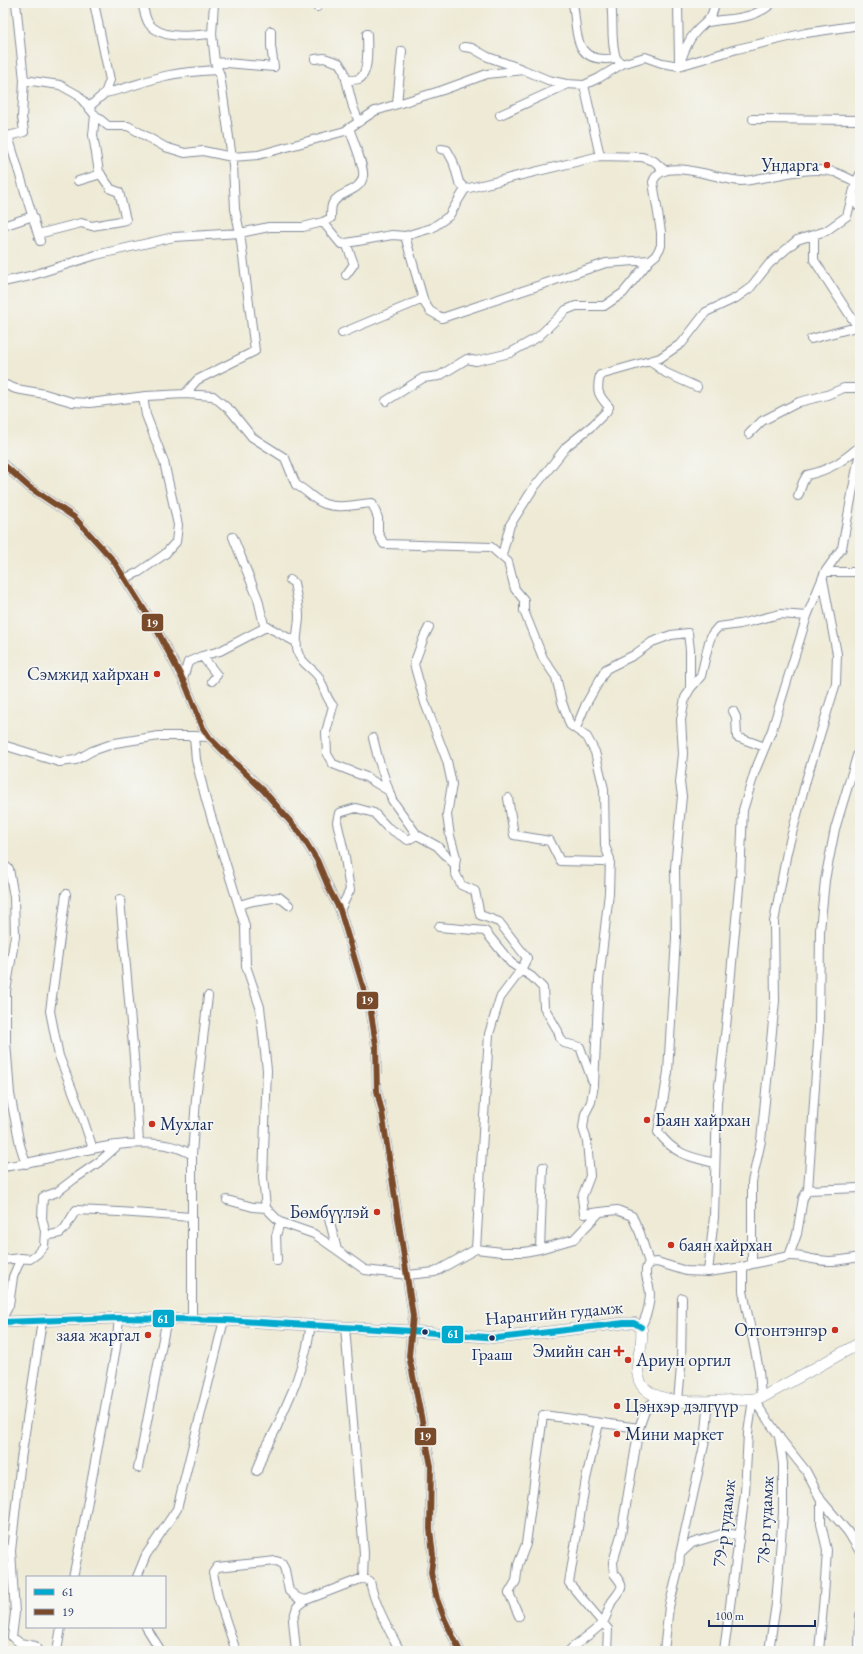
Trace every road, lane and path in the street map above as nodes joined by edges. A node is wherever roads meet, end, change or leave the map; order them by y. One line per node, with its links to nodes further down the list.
1 (16, 3): 22 (street)
2 (94, 3): 26 (street)
3 (142, 3): 13 (street)
4 (214, 3): 13 (street)
5 (573, 3): 18 (street)
6 (611, 3): 18 (street)
7 (678, 3): 20 (street)
8 (715, 3): 10 (street)
9 (772, 3): 10 (street)
10 (708, 22): 20 (street)
11 (860, 25): 20 (street)
12 (271, 31): 19 (street)
13 (212, 34): 19 (street)
14 (367, 34): 23 (street)
15 (464, 47): 21 (street)
16 (402, 51): 27 (street)
17 (315, 59): 23 (street)
18 (619, 61): 20 (street); 25 (street)
19 (217, 66): 26 (street); 38 (street)
20 (679, 66)
21 (524, 70): 24 (street); 27 (street)
22 (24, 80): 28 (street); 35 (street)
23 (346, 80): 33 (street)
24 (568, 84): 25 (street); 30 (street)
25 (584, 85): 37 (street)
26 (105, 93): 28 (street)
27 (397, 104): 33 (street)
28 (89, 107): 29 (street)
29 (95, 115): 38 (street); 40 (street)
30 (500, 115)
31 (753, 119): 32 (street)
32 (860, 120)
33 (359, 122): 34 (street)
34 (349, 128): 38 (street); 46 (street)
35 (6, 135): 51 (street)
36 (441, 149): 43 (street)
37 (600, 156): 39 (street); 43 (street)
38 (232, 157): 48 (street)
39 (664, 170): 41 (street); 53 (street)
40 (101, 174): 42 (street); 51 (street)
41 (858, 178): 44 (street)
42 (78, 181)
43 (466, 189): 50 (street)
44 (853, 194): 45 (street); 49 (street)
45 (860, 207)
46 (323, 222): 48 (street); 52 (street)
47 (3, 226): 51 (street)
48 (240, 233): 55 (street); 64 (street)
49 (814, 235): 57 (street); 60 (street)
50 (405, 236): 52 (street); 56 (street)
51 (39, 238)
52 (346, 244): 54 (street)
53 (650, 260): 56 (street); 66 (street)
54 (346, 275)
55 (3, 282)
56 (423, 299): 58 (street)
57 (858, 326): 59 (street)
58 (342, 333)
59 (811, 339)
60 (650, 361): 62 (street); 73 (street)
61 (3, 384): 65 (street)
62 (697, 387)
63 (860, 388): 67 (street)
64 (185, 394): 65 (street); 73 (street)
65 (143, 396): 76 (street)
66 (386, 401)
67 (749, 434)
68 (860, 446): 71 (street)
69 (860, 451): 75 (street)
70 (3, 464): 76 (street)
71 (798, 496)
72 (233, 537): 79 (street)
73 (502, 555): 87 (street)
74 (860, 572): 75 (street)
75 (824, 576): 78 (street); 135 (street)
76 (124, 579): 83 (street)
77 (290, 580): 81 (street)
78 (807, 616): 85 (street); 93 (street)
79 (266, 627): 81 (street); 82 (street)
80 (429, 627): 99 (street)
81 (296, 642): 94 (street)
82 (202, 656): 83 (street); 84 (street)
83 (183, 679): 89 (street)
84 (212, 681)
85 (690, 689): 87 (street); 113 (street)
86 (733, 711): 93 (street)
87 (576, 728): 97 (street)
88 (194, 736): 89 (street); 91 (street); 102 (street)
89 (210, 737): 104 (street)
90 (373, 738): 94 (street)
91 (3, 745)
92 (860, 746): 118 (street)
93 (765, 747): 113 (street)
94 (389, 791): 96 (street)
95 (508, 798): 97 (street)
96 (417, 835): 99 (street); 104 (street)
97 (610, 859): 108 (street)
98 (3, 864): 114 (street)
99 (455, 865): 106 (street)
100 (66, 894): 111 (street)
101 (120, 899): 109 (street)
102 (239, 905): 103 (street); 120 (street)
103 (289, 905)
104 (340, 910): 138 (street)
105 (439, 927): 106 (street)
106 (521, 970): 108 (street); 126 (street)
107 (208, 996): 112 (street)
108 (594, 1085): 121 (street)
109 (139, 1143): 110 (street); 112 (street)
110 (117, 1146): 111 (street); 125 (street)
111 (93, 1149): 114 (street)
112 (192, 1155): 123 (street)
113 (715, 1163): 137 (street)
114 (26, 1164): 116 (street)
115 (543, 1167): 127 (street)
116 (3, 1168)
117 (860, 1188): 118 (street)
118 (808, 1190): 129 (street)
119 (227, 1200): 120 (street)
120 (266, 1208): 124 (street)
121 (599, 1213): 127 (street); 134 (street)
122 (328, 1214): 128 (street)
123 (191, 1217): 125 (street); 143 (street)
124 (280, 1222): 128 (street); 133 (street)
125 (45, 1236): 131 (street)
126 (476, 1249): 127 (street); 138 (street)
127 (540, 1249)
128 (337, 1250): 138 (street)
129 (789, 1256): 130 (street); 135 (street)
130 (860, 1257)
131 (21, 1258): 132 (street); 140 (street)
132 (3, 1260)
133 (277, 1262)
134 (649, 1263): 137 (street); 149 (street)
135 (752, 1264): 136 (street)
136 (743, 1267): 137 (street); 153 (street, 79-р гудамж)
137 (708, 1272)
138 (408, 1276): 150 (street)
139 (682, 1298): 154 (street)
140 (3, 1317)
141 (119, 1318): 142 (main road, Нарангийн гудамж); 145 (main road, Нарангийн гудамж); 165 (street)
142 (167, 1318): 143 (main road, Нарангийн гудамж); 159 (street)
143 (192, 1320): 144 (main road, Нарангийн гудамж)
144 (224, 1320): 147 (main road, Нарангийн гудамж); 166 (street)
145 (42, 1321): 146 (main road, Нарангийн гудамж); 174 (street)
146 (3, 1322)
147 (311, 1325): 148 (main road, Нарангийн гудамж); 160 (street)
148 (345, 1327): 150 (main road, Нарангийн гудамж); 167 (street)
149 (641, 1327): 150 (main road, Нарангийн гудамж); 152 (main road, Нарангийн гудамж)
150 (411, 1331): 180 (street)
151 (860, 1343): 153 (main road)
152 (657, 1398): 154 (main road); 157 (street)
153 (757, 1398): 155 (main road); 158 (street, 78-р гудамж); 162 (street, 79-р гудамж)
154 (678, 1401): 155 (main road)
155 (709, 1401): 164 (street)
156 (599, 1423): 157 (street); 170 (street); 171 (street)
157 (639, 1428): 171 (street)
158 (779, 1436): 161 (street); 185 (street, 78-р гудамж)
159 (138, 1468)
160 (257, 1471)
161 (821, 1500): 163 (street); 186 (street)
162 (739, 1540): 164 (street); 184 (street, 79-р гудамж)
163 (860, 1552)
164 (680, 1554): 183 (street)
165 (73, 1576)
166 (137, 1576)
167 (363, 1578): 168 (street); 179 (street)
168 (306, 1600): 177 (street); 178 (street)
169 (860, 1615): 187 (street)
170 (519, 1616)
171 (603, 1623): 181 (street); 182 (street)
172 (61, 1628): 175 (street)
173 (147, 1628): 176 (street)
174 (38, 1651)
175 (57, 1651)
176 (161, 1651)
177 (236, 1651)
178 (296, 1651)
179 (400, 1651)
180 (460, 1651)
181 (570, 1651)
182 (607, 1651)
183 (664, 1651)
184 (724, 1651)
185 (769, 1651)
186 (819, 1651)
187 (859, 1651)

